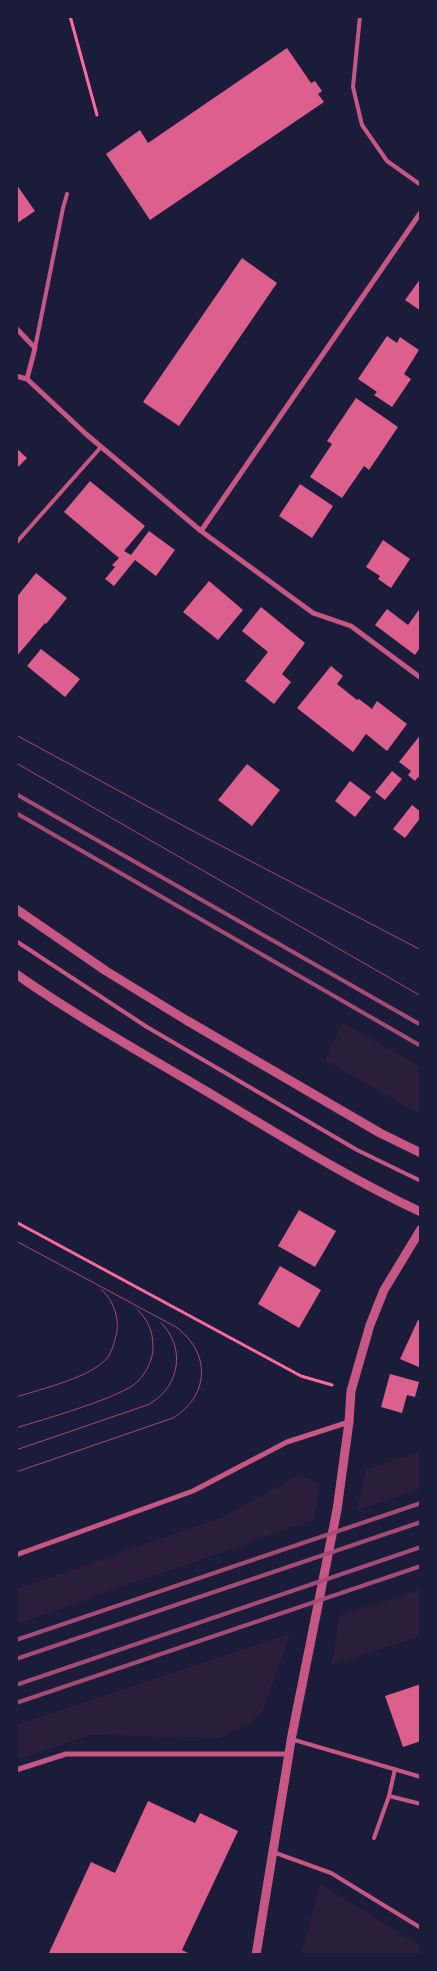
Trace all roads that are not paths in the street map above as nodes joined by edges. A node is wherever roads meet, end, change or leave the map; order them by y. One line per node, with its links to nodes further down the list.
1 (360, 16): 2 (lane)
2 (421, 185)
3 (67, 194): 6 (lane)
4 (421, 212): 10 (street)
5 (16, 328): 6 (street)
6 (35, 348): 8 (street)
7 (16, 376): 8 (street)
8 (27, 380): 9 (street)
9 (101, 447): 10 (street); 11 (lane)
10 (201, 530): 12 (street)
11 (16, 543)
12 (421, 678)
13 (16, 909): 16 (street)
14 (16, 941): 17 (lane)
15 (16, 974): 18 (street)
16 (421, 1153)
17 (421, 1182)
18 (421, 1212)
19 (421, 1229): 20 (street)
20 (349, 1422): 21 (street); 22 (street)
21 (16, 1554)
22 (291, 1739): 23 (street); 24 (lane)
23 (289, 1754): 25 (street); 30 (street)
24 (395, 1769): 26 (lane); 27 (lane)
25 (16, 1770)
26 (421, 1777)
27 (389, 1796): 28 (lane); 29 (lane)
28 (421, 1804)
29 (374, 1838)
30 (273, 1852): 31 (lane); 32 (street)
31 (421, 1928)
32 (256, 1955)

